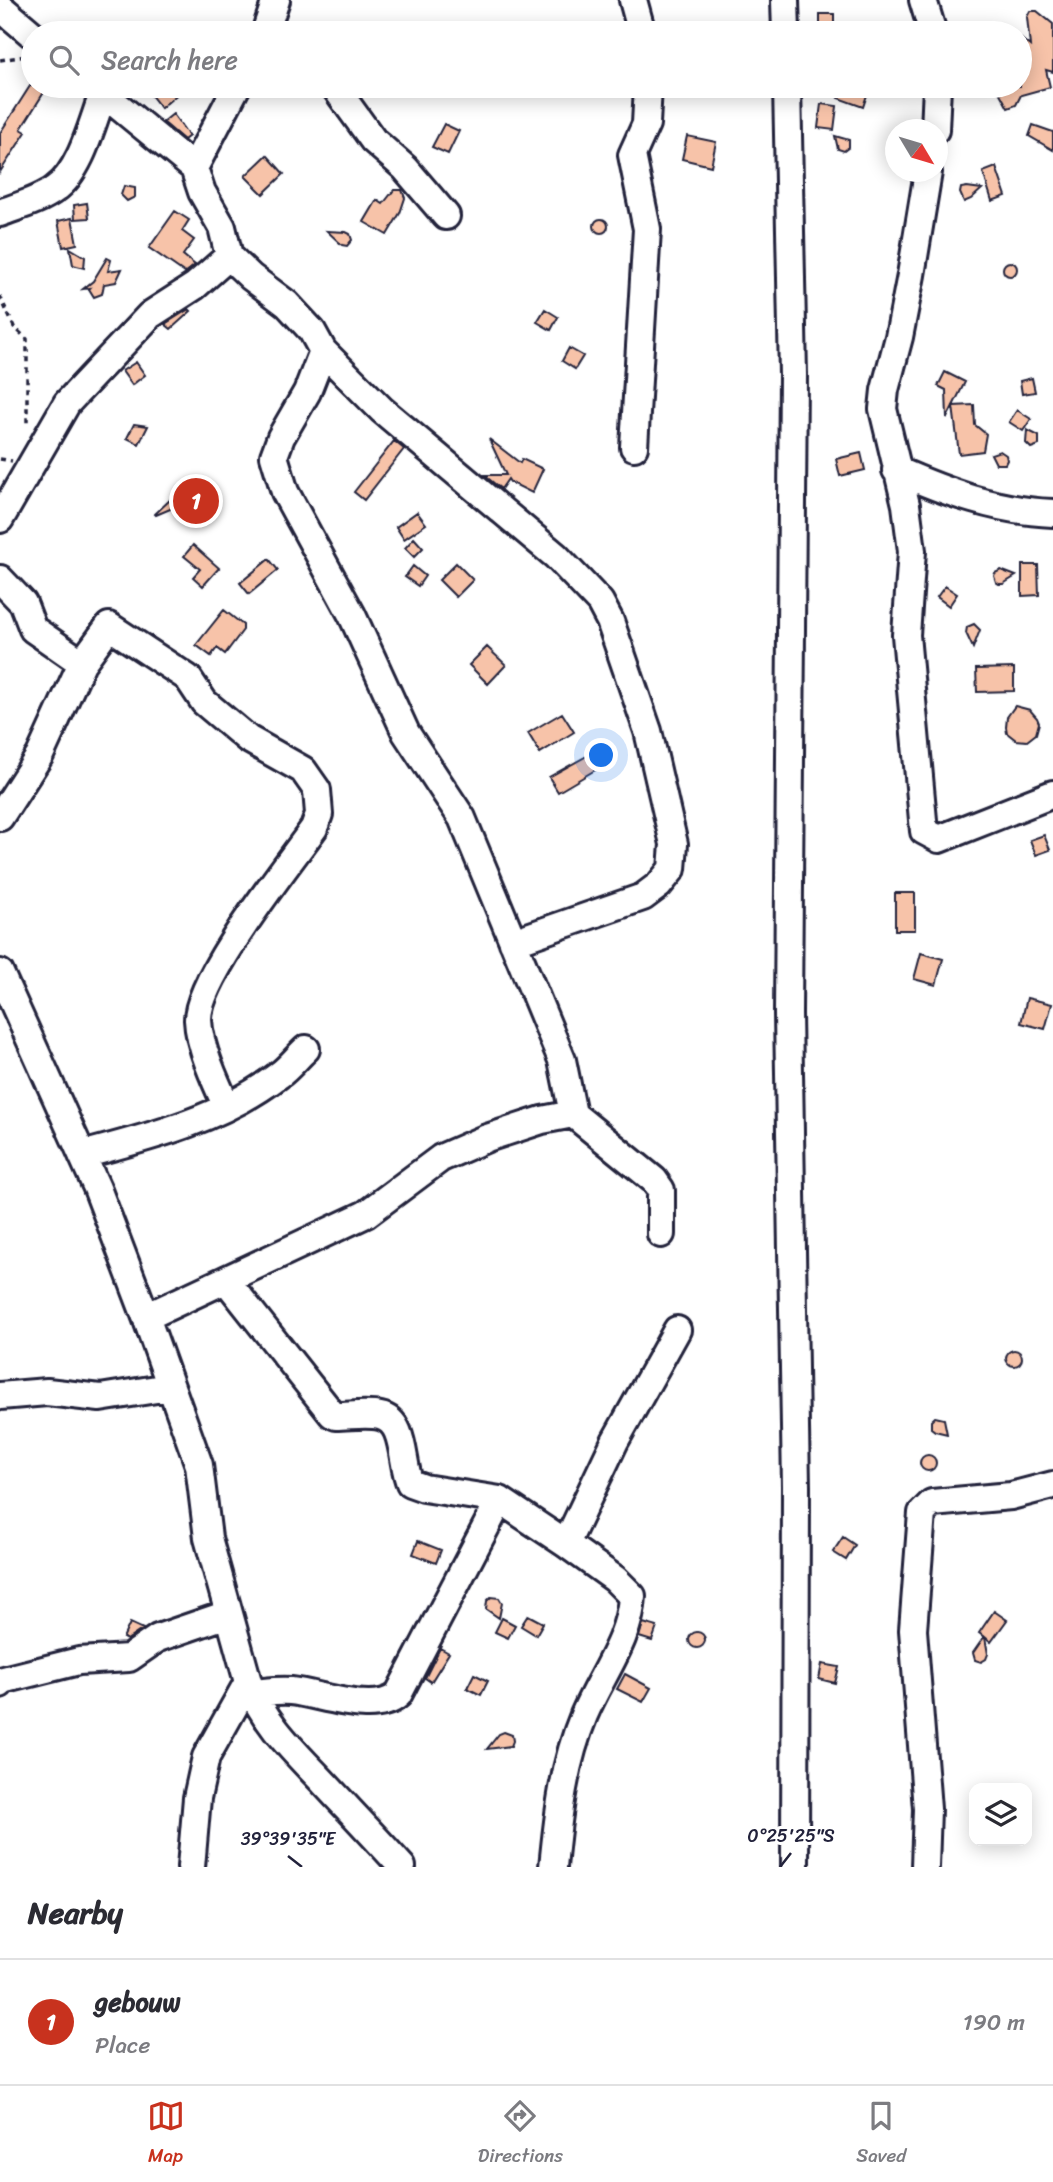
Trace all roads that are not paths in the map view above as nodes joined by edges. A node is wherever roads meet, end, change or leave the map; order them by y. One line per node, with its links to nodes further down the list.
1 (276, 0): 6 (street)
2 (634, 0): 7 (street)
3 (785, 0): 8 (street)
4 (923, 0): 9 (street)
5 (0, 8): 10 (street)
6 (269, 21)
7 (639, 21)
8 (786, 21)
9 (929, 21)
10 (21, 25)
11 (97, 98): 21 (street)
12 (109, 98): 19 (street)
13 (231, 98): 19 (street)
14 (343, 98): 22 (street)
15 (647, 98): 25 (street)
16 (787, 98): 54 (street)
17 (936, 98): 18 (street)
18 (936, 119)
19 (194, 167): 23 (street)
20 (926, 182): 26 (street)
21 (0, 213)
22 (446, 216)
23 (229, 256): 24 (street); 28 (street)
24 (323, 351): 33 (street); 33 (street)
25 (634, 447)
26 (896, 470): 27 (street); 31 (street)
27 (1053, 513)
28 (0, 519)
29 (0, 579): 30 (street)
30 (82, 663): 32 (street); 36 (street)
31 (1053, 794)
32 (0, 817)
33 (513, 942): 37 (street)
34 (0, 973): 38 (street)
35 (306, 1049): 36 (street)
36 (227, 1107): 38 (street)
37 (573, 1114): 39 (street); 40 (street)
38 (82, 1155): 41 (street)
39 (661, 1234)
40 (226, 1280): 41 (street); 46 (street)
41 (146, 1317): 43 (street)
42 (677, 1330): 47 (street)
43 (169, 1387): 44 (street); 48 (street)
44 (0, 1396)
45 (1053, 1485): 55 (street)
46 (499, 1500): 47 (street); 50 (street)
47 (566, 1544): 53 (street)
48 (228, 1614): 49 (street); 50 (street)
49 (0, 1684)
50 (250, 1688): 51 (street); 52 (street)
51 (191, 1867)
52 (402, 1867)
53 (553, 1867)
54 (795, 1867)
55 (925, 1867)

